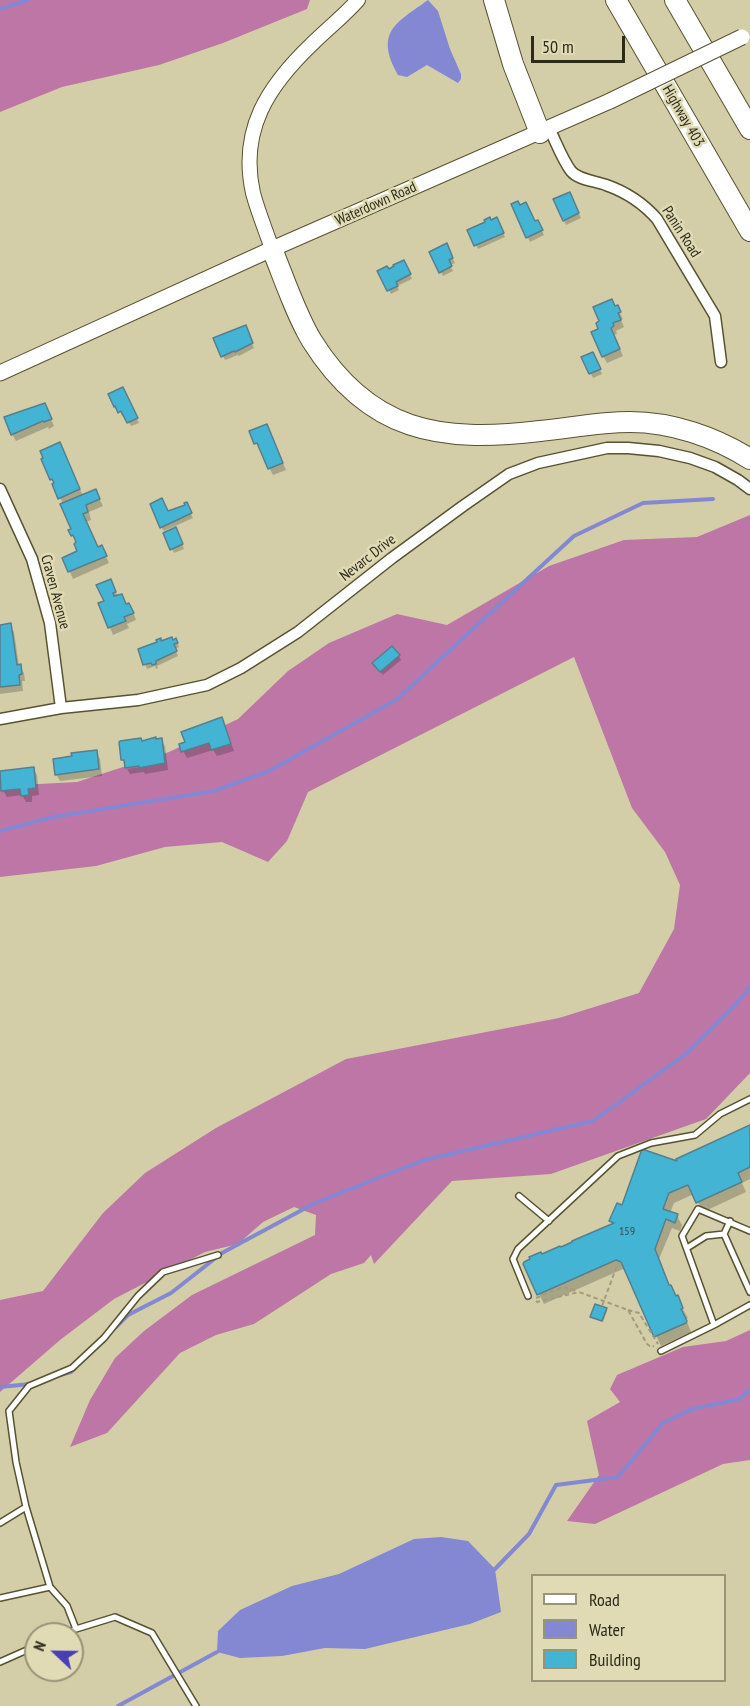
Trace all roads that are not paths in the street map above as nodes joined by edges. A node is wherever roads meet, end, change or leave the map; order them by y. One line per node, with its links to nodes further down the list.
1 (358, 0): 9 (street)
2 (494, 0): 7 (highway)
3 (616, 0): 8 (highway, Highway 403)
4 (675, 0): 6 (highway)
5 (746, 35): 7 (main road, Waterdown Road, bridge)
6 (750, 129)
7 (545, 130): 9 (main road, Waterdown Road); 10 (street, Panin Road)
8 (750, 231)
9 (272, 249): 11 (main road, Waterdown Road); 12 (highway)
10 (721, 362)
11 (0, 373)
12 (750, 459)
13 (0, 489): 15 (street, Craven Avenue)
14 (750, 489): 15 (street, Nevarc Drive)
15 (61, 708): 16 (street, Nevarc Drive)
16 (0, 718)
17 (750, 1099): 19 (lane)
18 (519, 1196): 19 (lane)
19 (549, 1221): 26 (lane)
20 (730, 1221): 21 (lane); 22 (lane); 23 (lane)
21 (750, 1231)
22 (724, 1234): 23 (lane); 25 (lane)
23 (687, 1248): 28 (lane)
24 (218, 1255): 30 (lane)
25 (750, 1292)
26 (528, 1296)
27 (750, 1305): 28 (lane)
28 (714, 1325): 29 (lane)
29 (661, 1351)
30 (26, 1508): 31 (lane); 32 (lane)
31 (0, 1524)
32 (50, 1587): 33 (lane); 34 (lane)
33 (0, 1598)
34 (73, 1622)
35 (84, 1627): 38 (lane)
36 (24, 1651): 37 (lane)
37 (0, 1662)
38 (196, 1706)

